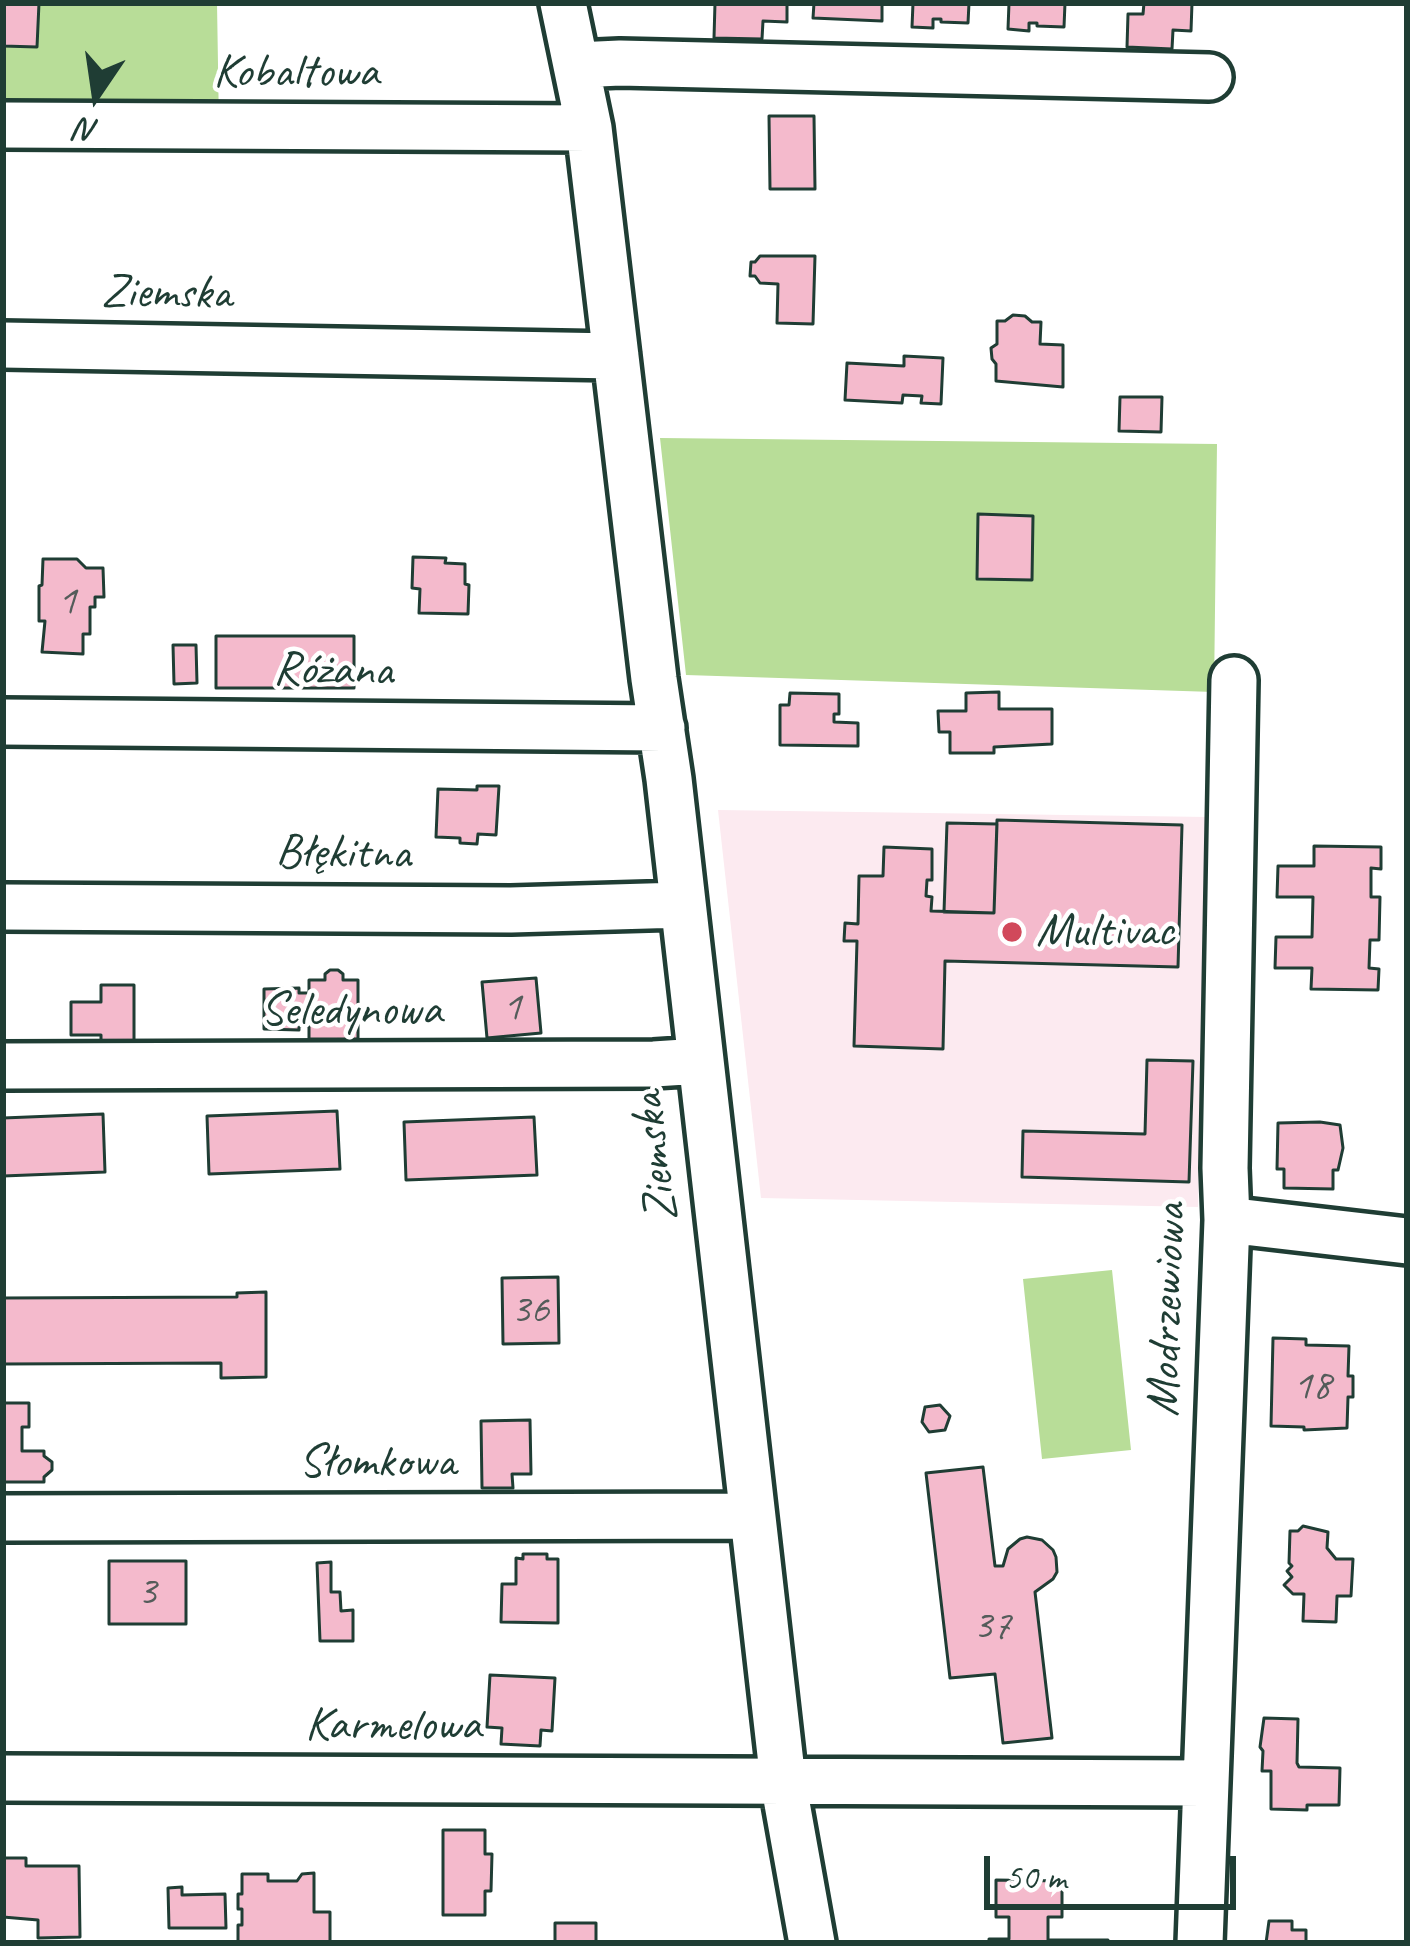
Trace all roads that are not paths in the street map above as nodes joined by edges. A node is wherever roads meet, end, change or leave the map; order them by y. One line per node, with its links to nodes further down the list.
1 (563, 3): 2 (street, Ziemska)
2 (577, 65): 3 (street); 5 (street, Ziemska)
3 (1209, 77)
4 (3, 124): 5 (street, Kobaltowa)
5 (589, 128): 7 (street, Ziemska)
6 (3, 345): 7 (street, Ziemska)
7 (616, 356): 10 (street, Ziemska)
8 (1234, 680): 15 (street, Modrzewiowa)
9 (3, 722): 10 (street, Różana)
10 (662, 728): 11 (street, Ziemska)
11 (682, 904): 12 (street, Błękitna); 13 (street, Ziemska)
12 (3, 907)
13 (700, 1061): 14 (street, Seledynowa); 17 (street, Ziemska)
14 (3, 1066)
15 (1227, 1220): 16 (street); 21 (street, Modrzewiowa)
16 (1407, 1241)
17 (751, 1516): 18 (street, Słomkowa); 20 (street, Ziemska)
18 (3, 1518)
19 (3, 1778): 20 (street, Karmelowa)
20 (783, 1781): 21 (street, Karmelowa); 22 (street, Ziemska)
21 (1205, 1783): 23 (street, Modrzewiowa)
22 (812, 1943)
23 (1200, 1943)

